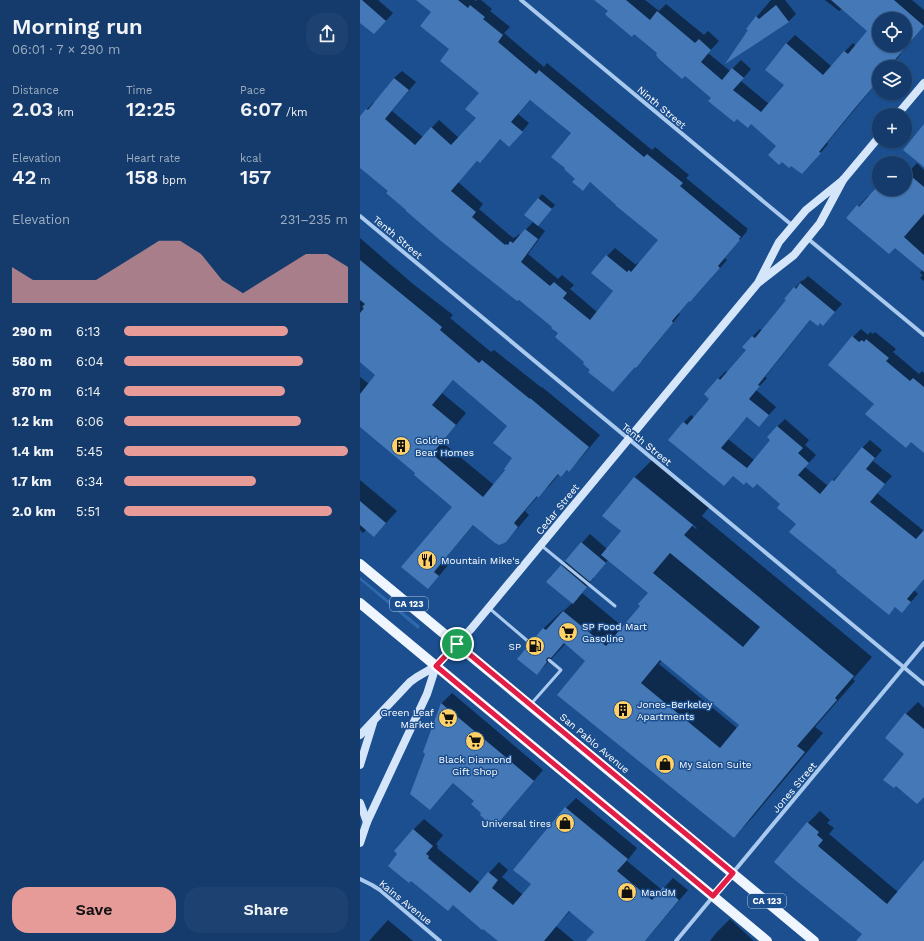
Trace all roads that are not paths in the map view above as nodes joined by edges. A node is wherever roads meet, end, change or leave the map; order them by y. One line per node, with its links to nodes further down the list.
1 (521, 0): 7 (street, Ninth Street)
2 (924, 83): 3 (street)
3 (903, 108)
4 (872, 145): 5 (street, Cedar Street)
5 (843, 180): 7 (street, Cedar Street); 8 (street, Cedar Street)
6 (360, 216): 11 (street, Tenth Street)
7 (793, 226): 9 (street, Cedar Street)
8 (808, 238): 9 (street, Cedar Street); 10 (street)
9 (758, 283): 11 (street, Cedar Street)
10 (924, 335)
11 (628, 439): 12 (street, Cedar Street); 22 (street, Tenth Street)
12 (541, 545): 15 (lane); 16 (street, Cedar Street)
13 (360, 564): 19 (main road, San Pablo Avenue / CA 123)
14 (360, 603): 21 (main road, CA 123)
15 (615, 606)
16 (488, 607): 17 (lane); 19 (street, Cedar Street)
17 (530, 643)
18 (924, 643): 22 (street, Jones Street)
19 (457, 644): 21 (street, Cedar Street); 24 (main road, San Pablo Avenue / CA 123)
20 (549, 660): 24 (lane)
21 (436, 666): 25 (street, Cedar Street); 29 (street); 33 (main road, CA 123)
22 (904, 667): 23 (street, Tenth Street); 31 (street, Jones Street)
23 (924, 684)
24 (530, 705): 31 (main road, San Pablo Avenue / CA 123)
25 (374, 720): 26 (street, Cedar Street); 27 (street)
26 (360, 735)
27 (360, 765)
28 (360, 803): 29 (street)
29 (363, 821): 30 (street)
30 (360, 843)
31 (733, 873): 33 (street, Jones Street); 37 (main road, San Pablo Avenue / CA 123)
32 (360, 879): 34 (street, Kains Avenue)
33 (713, 896): 35 (street, Jones Street); 36 (main road, CA 123)
34 (440, 941)
35 (676, 941)
36 (767, 941)
37 (814, 941)

